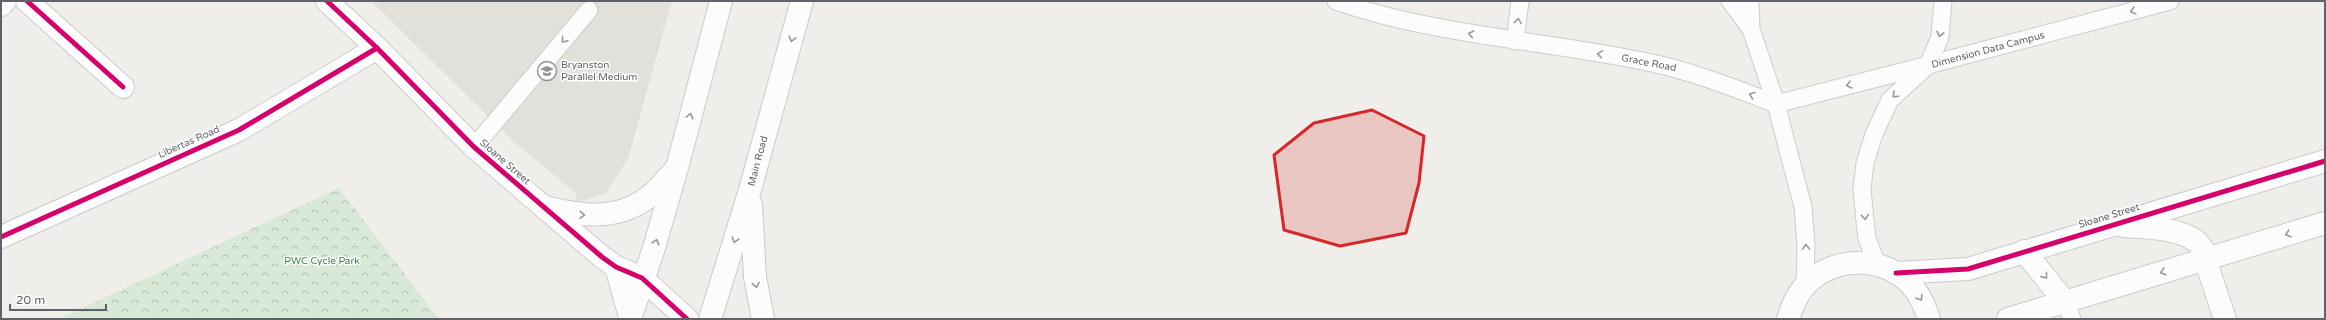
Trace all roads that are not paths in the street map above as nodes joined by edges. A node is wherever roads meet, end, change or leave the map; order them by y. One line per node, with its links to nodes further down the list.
1 (5, 1): 12 (street)
2 (27, 1): 18 (street)
3 (327, 1): 16 (street, Sloane Street)
4 (721, 1): 23 (street, one-way to 4)
5 (802, 1): 24 (street, Main Road, one-way to 24)
6 (1336, 1): 15 (lane, Grace Road, one-way to 6)
7 (1520, 1): 15 (lane, one-way to 7)
8 (1730, 1): 14 (lane)
9 (1750, 1): 14 (lane)
10 (1943, 1): 17 (lane, one-way to 17)
11 (2170, 1): 17 (lane, Dimension Data Campus, one-way to 17)
12 (1, 5)
13 (589, 10): 20 (lane, one-way to 20)
14 (1750, 29): 19 (lane)
15 (1515, 41): 19 (lane, Grace Road, one-way to 15)
16 (377, 48): 20 (street, Sloane Street); 28 (street, Libertas Road)
17 (1928, 65): 19 (lane, one-way to 19); 32 (lane, Dimension Data Campus, one-way to 32)
18 (123, 87)
19 (1776, 104): 34 (lane, one-way to 19)
20 (474, 147): 25 (street, Sloane Street)
21 (2325, 160): 22 (street, Sloane Street)
22 (2315, 167): 27 (street, Sloane Street)
23 (677, 168): 25 (street, one-way to 23); 33 (street, one-way to 23)
24 (750, 190): 38 (street, Main Road, one-way to 38); 39 (street, one-way to 39)
25 (544, 207): 31 (street, Sloane Street)
26 (2325, 223): 30 (street, one-way to 30)
27 (2112, 225): 29 (street, Sloane Street); 30 (street)
28 (1, 237)
29 (2024, 251): 32 (street, Sloane Street); 35 (street, one-way to 35)
30 (2207, 259): 35 (street, one-way to 35); 43 (street)
31 (616, 267): 33 (street, Sloane Street); 36 (street)
32 (1887, 269): 34 (street, Sloane Street); 41 (street, one-way to 41)
33 (642, 278): 36 (street); 37 (street, Sloane Street)
34 (1795, 302): 40 (street)
35 (2068, 310): 42 (street)
36 (630, 318)
37 (687, 319)
38 (710, 319)
39 (763, 319)
40 (1770, 319)
41 (1929, 319)
42 (2008, 319)
43 (2225, 319)

